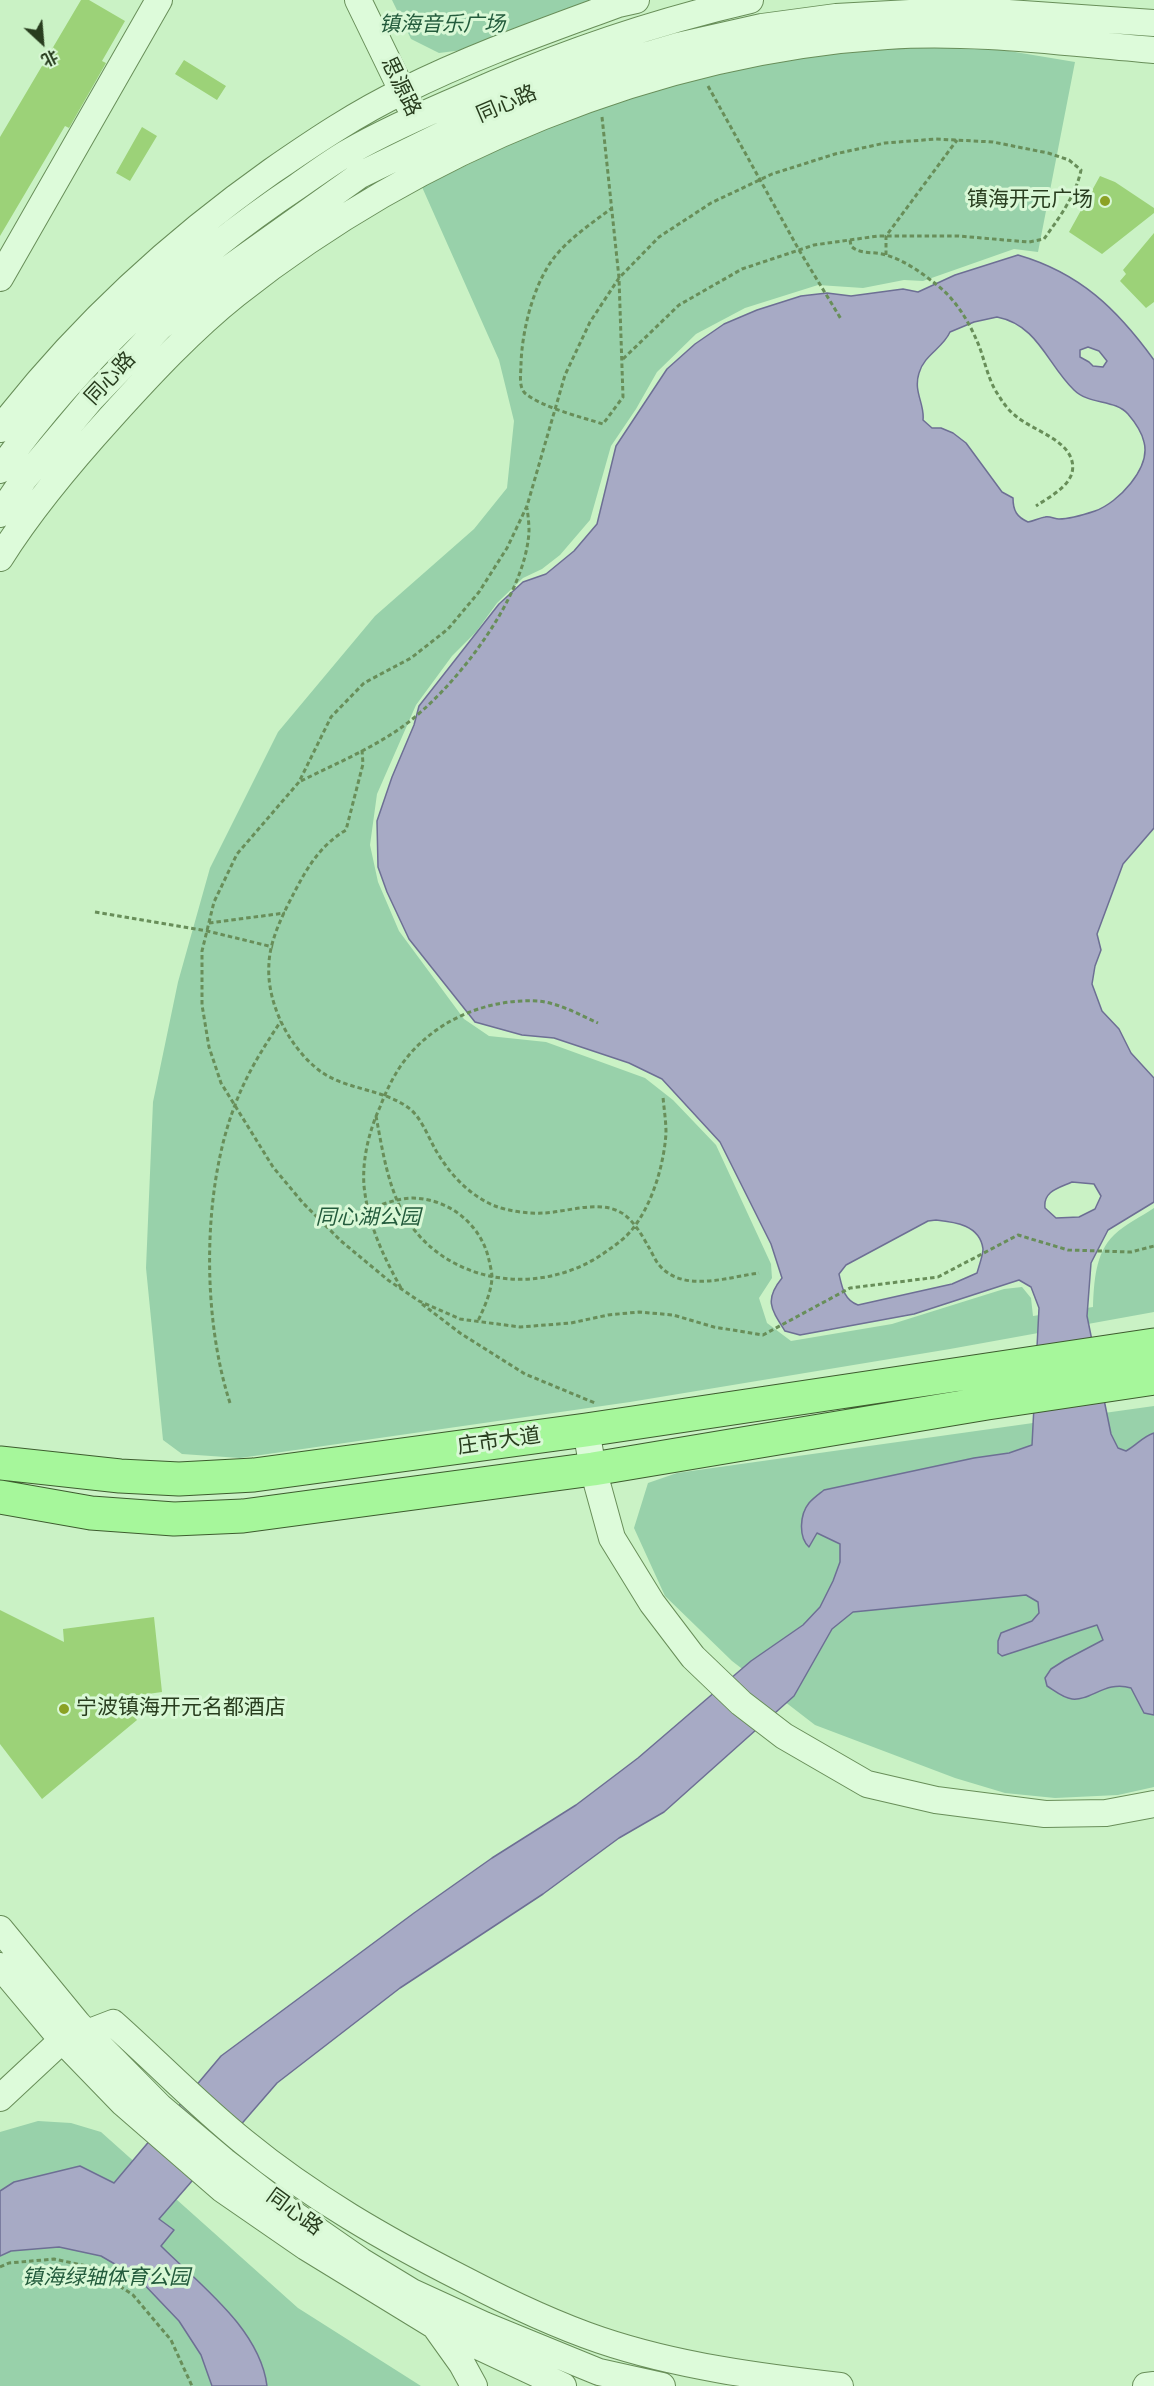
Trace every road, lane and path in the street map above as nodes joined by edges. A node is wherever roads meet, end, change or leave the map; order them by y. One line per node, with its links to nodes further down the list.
1 (159, 0): 20 (street)
2 (358, 0): 9 (street, 思源路)
3 (636, 0): 9 (street)
4 (750, 0): 11 (street, 同心路)
5 (964, 5): 6 (street, 同心路); 13 (street, 同心路)
6 (1154, 23)
7 (1154, 50): 30 (street)
8 (707, 84): 14 (path)
9 (402, 91): 11 (street, 思源路); 25 (street)
10 (602, 115): 15 (path)
11 (416, 118): 13 (street, 思源路); 26 (street, 同心路)
12 (957, 140): 14 (path); 16 (path); 16 (path)
13 (428, 142): 29 (street, 同心路)
14 (761, 180): 18 (path); 21 (path)
15 (612, 208): 21 (path); 24 (path)
16 (886, 236): 17 (path); 19 (path)
17 (850, 240): 18 (path); 19 (path)
18 (799, 250): 22 (path); 23 (path)
19 (886, 255): 28 (path)
20 (0, 278)
21 (619, 278): 23 (path); 24 (path)
22 (841, 319)
23 (623, 358): 24 (path)
24 (555, 408): 27 (path)
25 (0, 429)
26 (0, 470)
27 (527, 506): 31 (path); 32 (path)
28 (1036, 506)
29 (0, 514)
30 (0, 558)
31 (362, 750): 32 (path); 34 (path)
32 (299, 782): 35 (path)
33 (95, 912): 36 (path)
34 (285, 913): 35 (path); 37 (path)
35 (209, 923): 36 (path)
36 (207, 931): 37 (path); 42 (path)
37 (273, 946): 38 (path)
38 (281, 1021): 40 (path); 42 (path)
39 (598, 1023): 40 (path)
40 (385, 1096): 43 (path); 46 (path)
41 (663, 1097): 46 (path)
42 (234, 1106): 50 (path); 55 (path)
43 (376, 1116): 44 (path); 45 (path)
44 (397, 1200): 45 (path); 49 (path); 49 (path)
45 (368, 1209): 50 (path)
46 (635, 1226): 48 (path); 49 (path)
47 (1154, 1246): 52 (path)
48 (759, 1273)
49 (492, 1277): 52 (path)
50 (401, 1289): 51 (path)
51 (419, 1301): 52 (path); 56 (path)
52 (478, 1321)
53 (1146, 1346): 56 (main road, 庄市大道)
54 (1154, 1378): 59 (main road, 庄市大道)
55 (230, 1403)
56 (630, 1423): 57 (main road, 庄市大道)
57 (586, 1430): 58 (main road, 庄市大道); 59 (street)
58 (0, 1463)
59 (593, 1469): 60 (main road, 庄市大道); 61 (street)
60 (0, 1497)
61 (1154, 1804)
62 (0, 1929): 64 (street, 同心路)
63 (0, 1966): 64 (street, 同心路)
64 (76, 2032): 65 (street); 67 (street, 同心路); 68 (street, 同心路); 74 (street)
65 (0, 2098)
66 (0, 2268): 71 (path)
67 (435, 2326): 72 (street); 73 (street, 同心路)
68 (595, 2379): 69 (street, 同心路)
69 (649, 2385)
70 (1154, 2385): 75 (street)
71 (192, 2386)
72 (474, 2386)
73 (563, 2386)
74 (840, 2386)
75 (1146, 2386)

